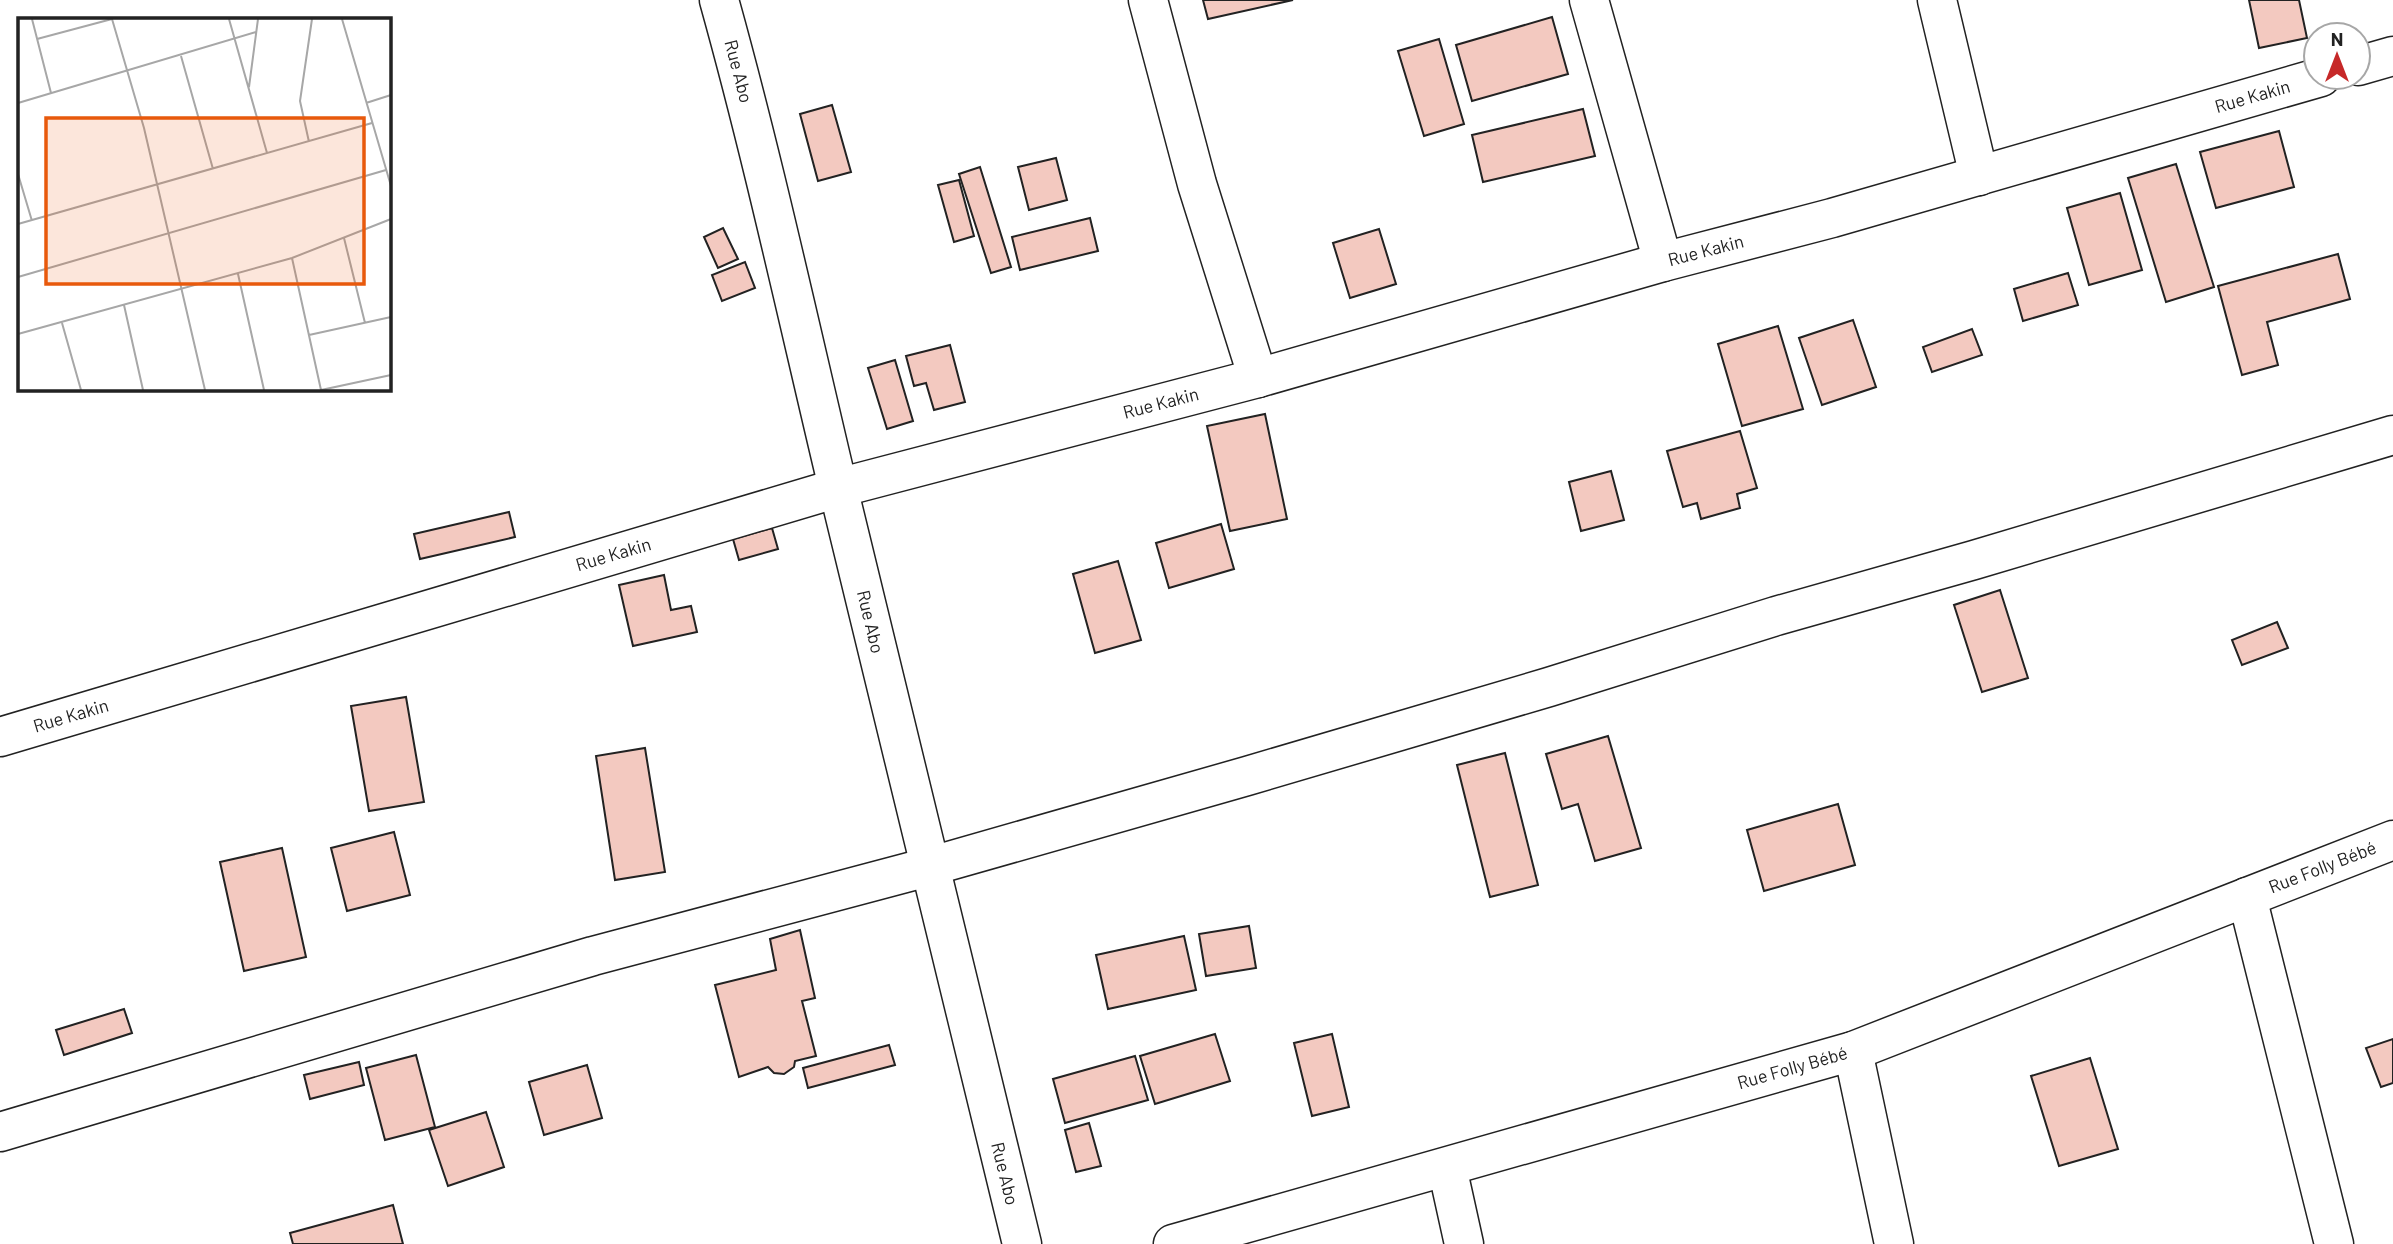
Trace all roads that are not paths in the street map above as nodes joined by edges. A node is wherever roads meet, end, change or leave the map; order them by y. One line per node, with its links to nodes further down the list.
1 (719, 0): 12 (street, Rue Abo)
2 (1148, 0): 10 (street)
3 (1589, 0): 9 (street)
4 (1937, 0): 8 (street)
5 (2393, 56): 6 (street)
6 (2372, 62)
7 (2302, 82): 8 (street, Rue Kakin)
8 (1979, 176): 9 (street, Rue Kakin)
9 (1663, 262): 10 (street, Rue Kakin)
10 (1258, 378): 12 (street, Rue Kakin)
11 (2393, 435): 15 (street)
12 (838, 488): 13 (street, Rue Kakin); 15 (street, Rue Abo)
13 (0, 737)
14 (2393, 840): 16 (street, Rue Folly Bébé)
15 (928, 867): 18 (street); 20 (street, Rue Abo)
16 (2247, 897): 17 (street, Rue Folly Bébé); 24 (street)
17 (1853, 1051): 19 (street, Rue Folly Bébé); 23 (street)
18 (0, 1132)
19 (1447, 1167): 21 (street, Rue Folly Bébé); 22 (street)
20 (1022, 1244)
21 (1173, 1244)
22 (1465, 1244)
23 (1894, 1244)
24 (2334, 1244)

